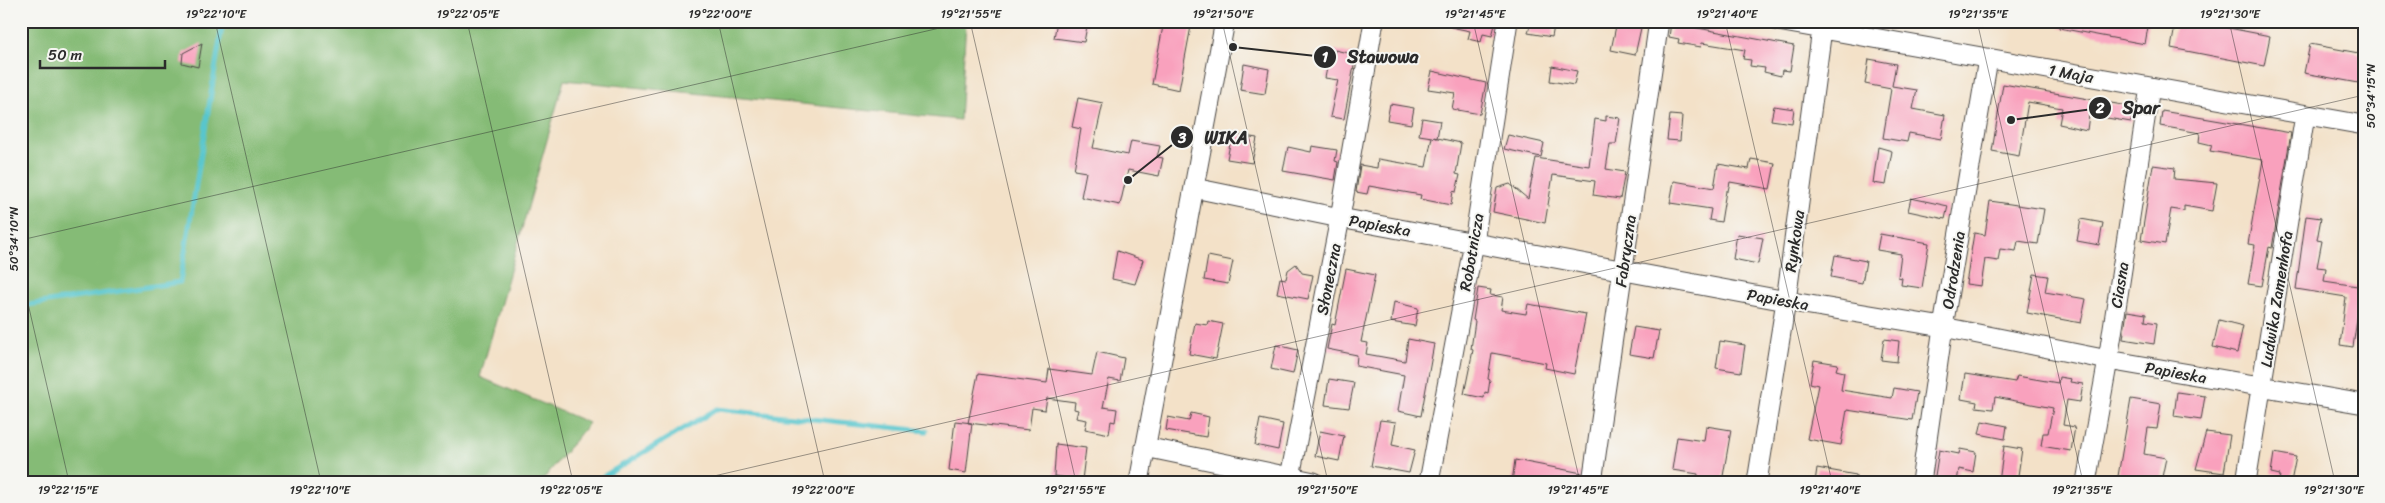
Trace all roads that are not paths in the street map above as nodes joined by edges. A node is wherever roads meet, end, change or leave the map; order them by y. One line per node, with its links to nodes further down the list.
1 (1224, 21): 11 (street)
2 (1374, 21): 12 (street, Słoneczna)
3 (1508, 21): 13 (street, Robotnicza)
4 (1659, 21): 14 (street, Fabryczna)
5 (1778, 21): 6 (street, 1 Maja)
6 (1822, 29): 7 (street, 1 Maja); 15 (street, Rynkowa)
7 (1988, 59): 8 (street, 1 Maja); 16 (street, Odrodzenia)
8 (2150, 87): 9 (street, 1 Maja); 17 (street, Ciasna)
9 (2305, 115): 10 (street, 1 Maja); 18 (street, Ludwika Zamenhofa)
10 (2364, 126)
11 (1194, 188): 12 (street, Papieska); 20 (street)
12 (1340, 218): 13 (street, Papieska); 21 (street, Słoneczna)
13 (1474, 242): 14 (street, Papieska); 24 (street, Robotnicza)
14 (1623, 269): 15 (street, Papieska); 25 (street, Fabryczna)
15 (1786, 301): 16 (street, Papieska); 26 (street, Rynkowa)
16 (1943, 327): 17 (street, Papieska); 27 (street, Odrodzenia)
17 (2108, 360): 18 (street, Papieska); 28 (street, Ciasna)
18 (2262, 386): 19 (street, Papieska); 29 (street, Ludwika Zamenhofa)
19 (2364, 404)
20 (1145, 447): 21 (street); 22 (street)
21 (1290, 477): 23 (street)
22 (1139, 482)
23 (1314, 482)
24 (1429, 482)
25 (1592, 482)
26 (1757, 482)
27 (1922, 482)
28 (2086, 482)
29 (2246, 482)

